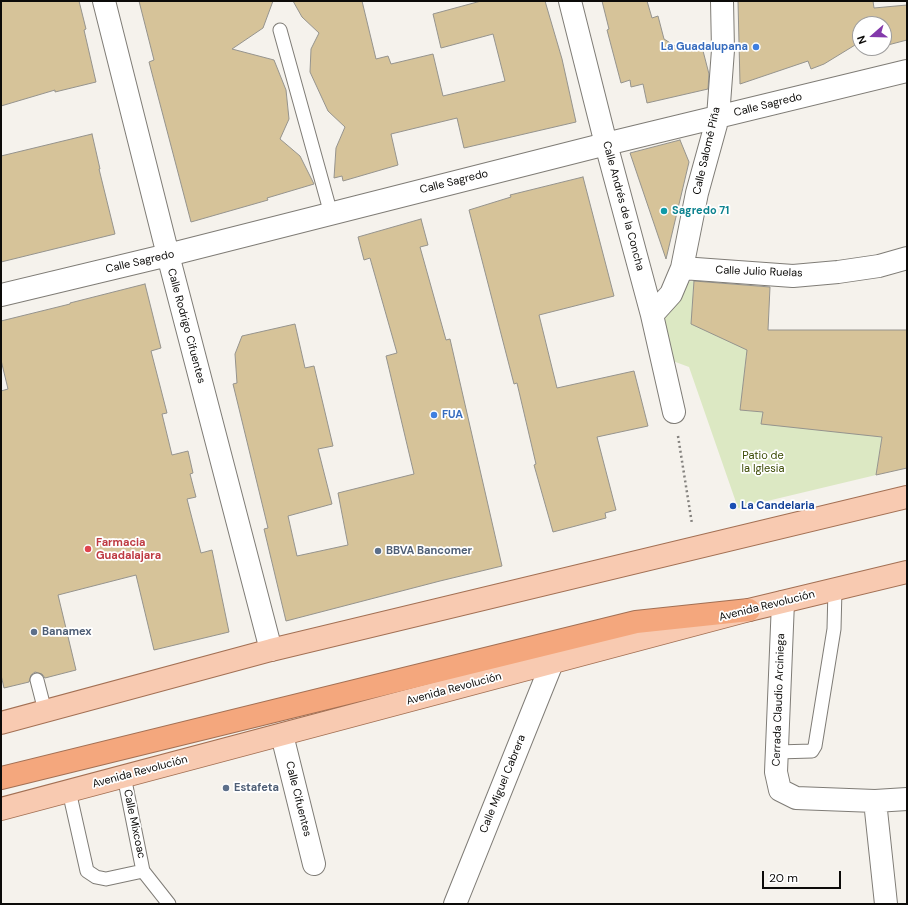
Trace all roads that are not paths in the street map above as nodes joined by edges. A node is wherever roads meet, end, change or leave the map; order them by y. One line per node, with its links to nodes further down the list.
1 (104, 1): 9 (street, Calle Rodrigo Cifuentes)
2 (570, 1): 7 (street, Calle Andrés de la Concha)
3 (722, 1): 6 (street, Calle Salomé Piña)
4 (280, 30): 8 (lane)
5 (907, 71): 6 (street, Calle Sagredo)
6 (718, 117): 7 (street, Calle Sagredo); 11 (street, Calle Salomé Piña)
7 (606, 144): 8 (street, Calle Sagredo); 13 (street, Calle Andrés de la Concha)
8 (331, 214): 9 (street, Calle Sagredo)
9 (168, 255): 12 (street, Calle Sagredo); 20 (street, Calle Rodrigo Cifuentes)
10 (907, 258): 11 (street, Calle Julio Ruelas)
11 (682, 268): 13 (street, Calle Salomé Piña)
12 (1, 295)
13 (652, 315): 14 (street, Calle Andrés de la Concha)
14 (674, 412)
15 (907, 496): 20 (main road)
16 (907, 572): 17 (main road, Avenida Revolución)
17 (835, 589): 18 (main road, Avenida Revolución); 26 (lane)
18 (783, 602): 19 (main road, Avenida Revolución); 26 (street, Cerrada Claudio Arciniega)
19 (749, 610): 21 (main road, Avenida Revolución); 28 (highway)
20 (271, 650): 23 (main road)
21 (552, 663): 25 (main road, Avenida Revolución); 36 (street, Calle Miguel Cabrera)
22 (37, 680): 23 (lane)
23 (45, 711): 24 (main road)
24 (1, 723)
25 (282, 735): 27 (main road, Avenida Revolución); 33 (street, Calle Cifuentes)
26 (777, 752): 31 (street, Cerrada Claudio Arciniega)
27 (124, 776): 29 (main road, Avenida Revolución); 34 (lane, Calle Mixcoac)
28 (1, 778)
29 (69, 791): 32 (main road, Avenida Revolución); 34 (lane, Calle Mixcoac)
30 (907, 799): 31 (street, Cerrada Claudio Arciniega)
31 (875, 801): 37 (street)
32 (1, 809)
33 (314, 864)
34 (144, 871): 35 (lane, Calle Mixcoac)
35 (169, 904)
36 (455, 904)
37 (886, 904)

